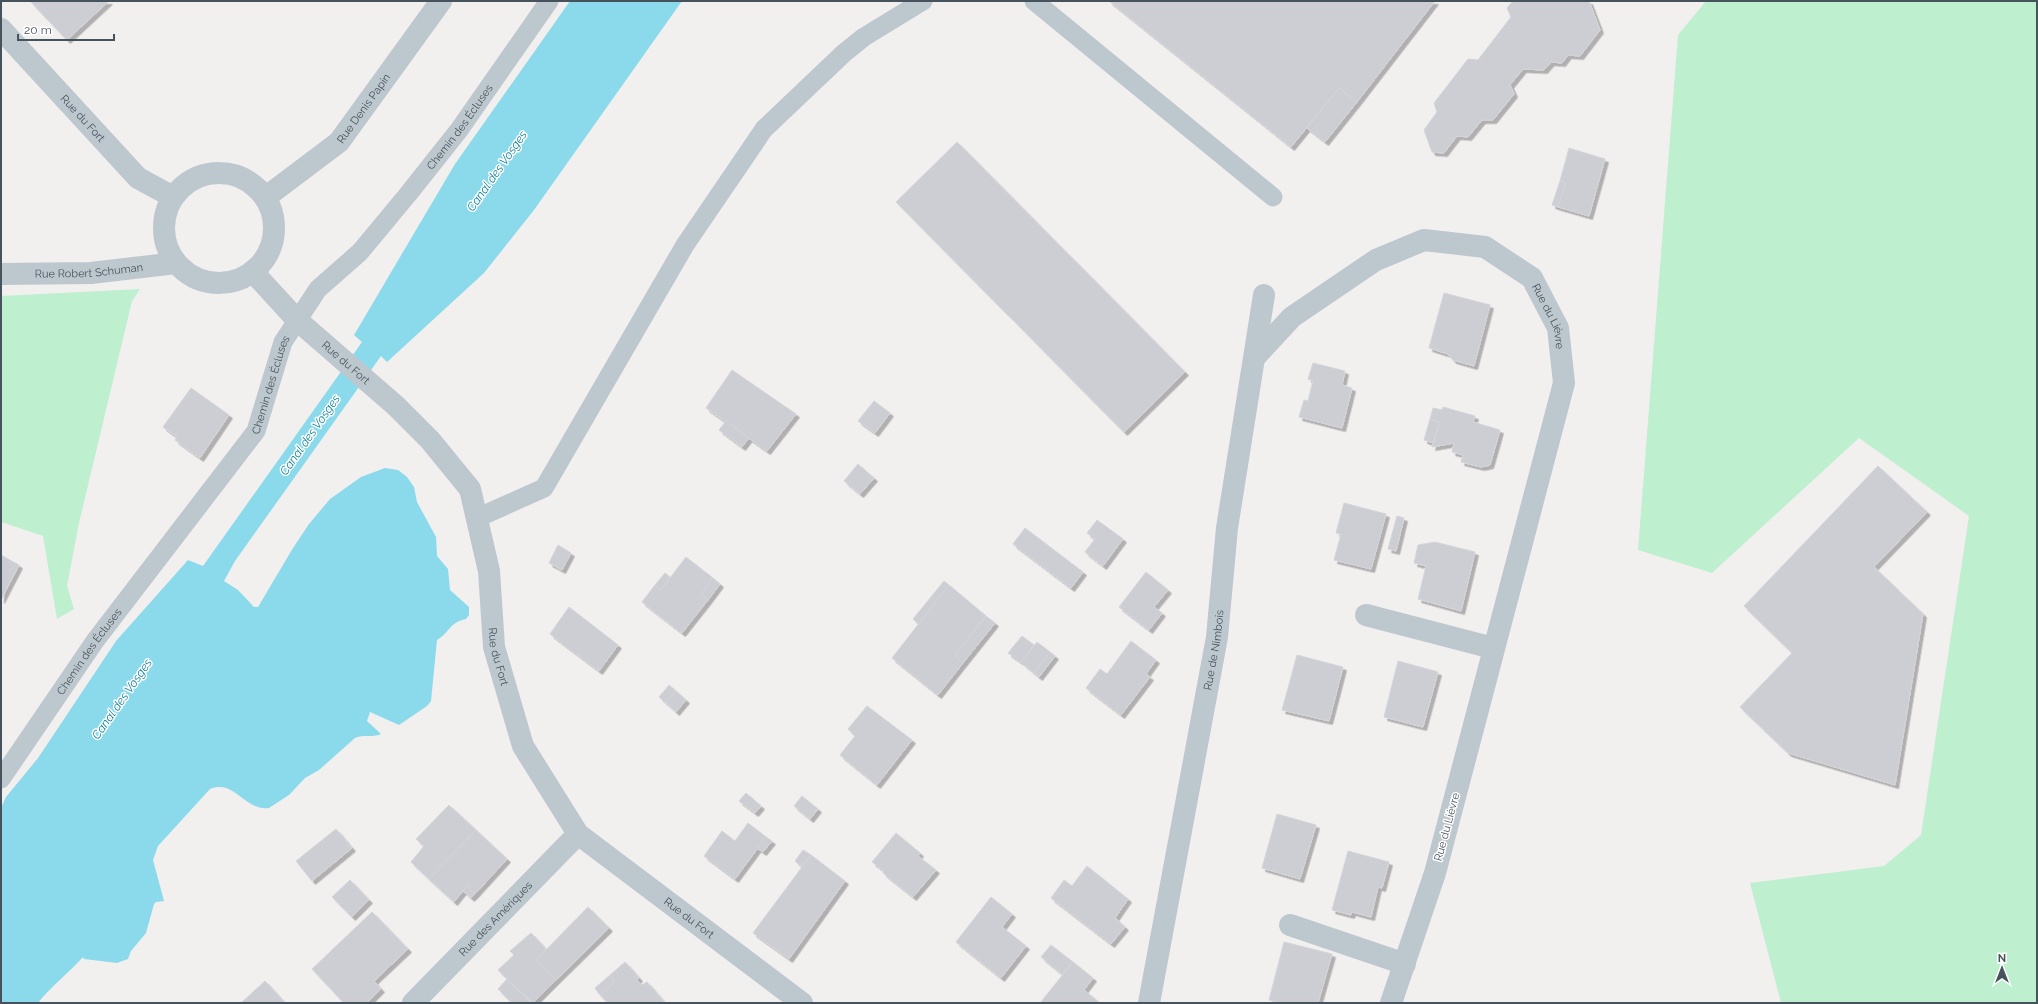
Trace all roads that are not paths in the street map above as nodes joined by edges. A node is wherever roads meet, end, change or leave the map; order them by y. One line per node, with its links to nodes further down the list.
1 (441, 1): 7 (street, Rue Denis Papin)
2 (550, 1): 13 (lane, Chemin des Écluses)
3 (924, 1): 15 (lane)
4 (1034, 1): 8 (lane)
5 (1, 30): 6 (street, Rue du Fort)
6 (173, 197): 7 (street); 9 (street)
7 (266, 197): 10 (street)
8 (1272, 197)
9 (176, 263): 10 (street); 11 (street, Rue Robert Schuman)
10 (253, 272): 13 (street, Rue du Fort)
11 (1, 274)
12 (1264, 295): 14 (street, Rue de Nimbois)
13 (297, 320): 15 (street, Rue du Fort); 18 (lane, Chemin des Écluses)
14 (1256, 357): 17 (street, Rue du Lièvre); 24 (street, Rue de Nimbois)
15 (477, 518): 19 (street, Rue du Fort)
16 (1366, 614): 17 (street)
17 (1493, 648): 21 (street, Rue du Lièvre)
18 (1, 779)
19 (578, 834): 22 (street, Rue des Amériques); 23 (street, Rue du Fort)
20 (1290, 925): 21 (street)
21 (1405, 964): 25 (street, Rue du Lièvre)
22 (413, 1003)
23 (802, 1003)
24 (1149, 1003)
25 (1391, 1003)

